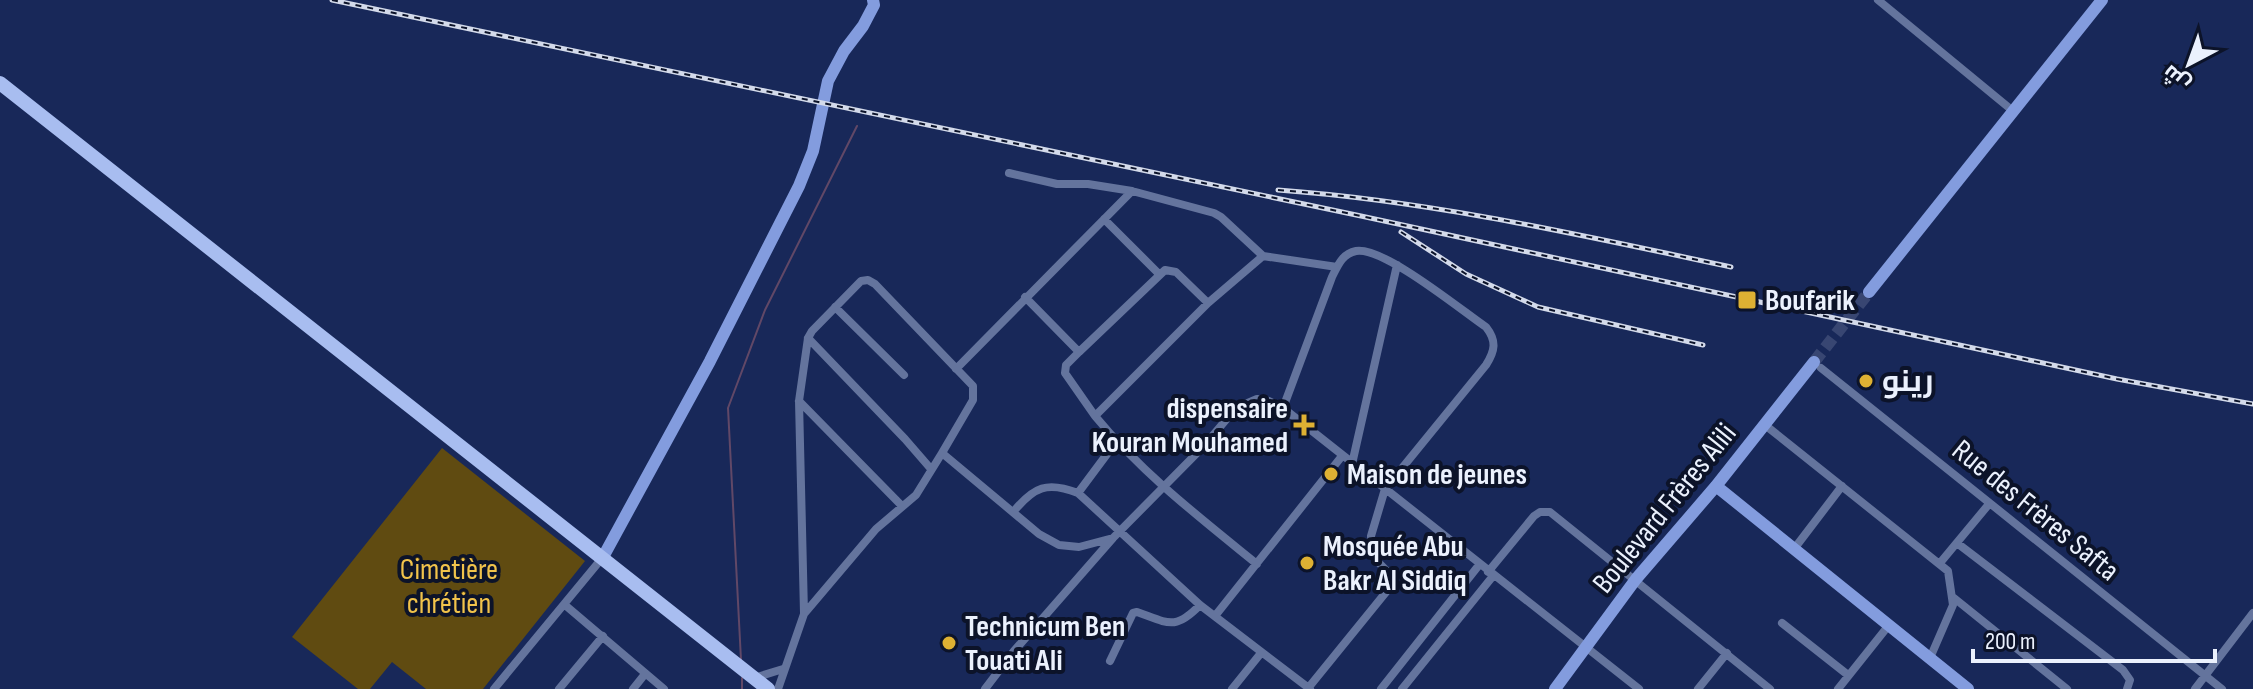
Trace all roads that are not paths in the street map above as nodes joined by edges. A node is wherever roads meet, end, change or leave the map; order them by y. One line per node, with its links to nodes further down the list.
1 (1878, 0): 5 (street)
2 (2102, 0): 5 (main road)
3 (877, 2): 42 (main road)
4 (0, 83): 42 (main road)
5 (2013, 111): 13 (main road)
6 (1009, 173): 7 (street)
7 (1132, 191): 8 (street); 9 (street)
8 (1104, 219): 12 (street); 14 (street)
9 (1263, 256): 11 (street); 15 (street)
10 (1397, 265): 11 (street); 29 (street); 34 (street)
11 (1337, 267): 23 (street)
12 (1159, 274): 15 (street); 18 (street)
13 (1869, 292)
14 (1025, 297): 18 (street); 20 (street)
15 (1208, 303): 24 (street)
16 (835, 307): 17 (street); 20 (street); 21 (street)
17 (808, 338): 22 (street); 30 (street)
18 (1079, 352): 24 (street)
19 (1818, 365): 25 (main road, Boulevard Frères Alili); 36 (street, Rue des Frères Safta)
20 (956, 369): 27 (street)
21 (904, 375)
22 (799, 401): 37 (street); 52 (street)
23 (1279, 406): 28 (street); 33 (street)
24 (1095, 416): 26 (street)
25 (1765, 425): 31 (main road, Boulevard Frères Alili); 32 (street)
26 (1116, 442): 33 (street); 35 (street)
27 (942, 453): 30 (street); 38 (street)
28 (1342, 456): 29 (street); 44 (street)
29 (1352, 464): 34 (street)
30 (931, 469): 37 (street)
31 (1716, 486): 41 (main road); 47 (main road, Boulevard Frères Alili)
32 (1842, 486): 41 (street); 43 (street)
33 (1162, 487): 39 (street); 44 (street)
34 (1385, 489): 45 (street); 68 (street)
35 (1078, 493): 38 (street); 39 (street)
36 (1989, 504): 40 (street); 66 (street, Rue des Frères Safta)
37 (902, 506): 52 (street)
38 (1014, 511): 39 (street)
39 (1116, 535): 50 (street); 76 (street)
40 (1957, 543): 43 (street); 87 (street)
41 (1794, 549): 55 (main road)
42 (603, 557): 49 (street); 65 (main road)
43 (1940, 563): 48 (street)
44 (1257, 564): 53 (street)
45 (1479, 565): 46 (street); 78 (street)
46 (1490, 574): 47 (street); 57 (street); 79 (street)
47 (1636, 579): 57 (main road, Boulevard Frères Alili); 59 (street)
48 (1954, 598): 60 (street); 86 (street)
49 (565, 605): 56 (street); 67 (street)
50 (1200, 605): 53 (street); 61 (street)
51 (2253, 613): 66 (street)
52 (804, 614): 62 (street)
53 (1215, 616): 58 (street)
54 (1782, 623): 64 (street)
55 (1889, 625): 60 (main road); 64 (street)
56 (603, 636): 63 (street); 71 (street)
57 (1587, 648): 80 (main road, Boulevard Frères Alili); 81 (street)
58 (1261, 653): 68 (street); 77 (street)
59 (1727, 653): 82 (street); 83 (street)
60 (1930, 658): 85 (main road)
61 (1110, 661)
62 (783, 669): 65 (street); 75 (street)
63 (645, 674): 72 (street); 73 (street)
64 (1848, 675): 84 (street)
65 (751, 676): 74 (main road)
66 (2206, 676): 88 (street); 89 (street, Rue des Frères Safta)
67 (503, 678): 69 (street); 70 (street)
68 (1310, 688)
69 (494, 689)
70 (503, 689)
71 (559, 689)
72 (633, 689)
73 (664, 689)
74 (768, 689)
75 (778, 689)
76 (985, 689)
77 (1232, 689)
78 (1381, 689)
79 (1402, 689)
80 (1555, 689)
81 (1639, 689)
82 (1698, 689)
83 (1770, 689)
84 (1838, 689)
85 (1968, 689)
86 (2067, 689)
87 (2127, 689)
88 (2195, 689)
89 (2222, 689)

